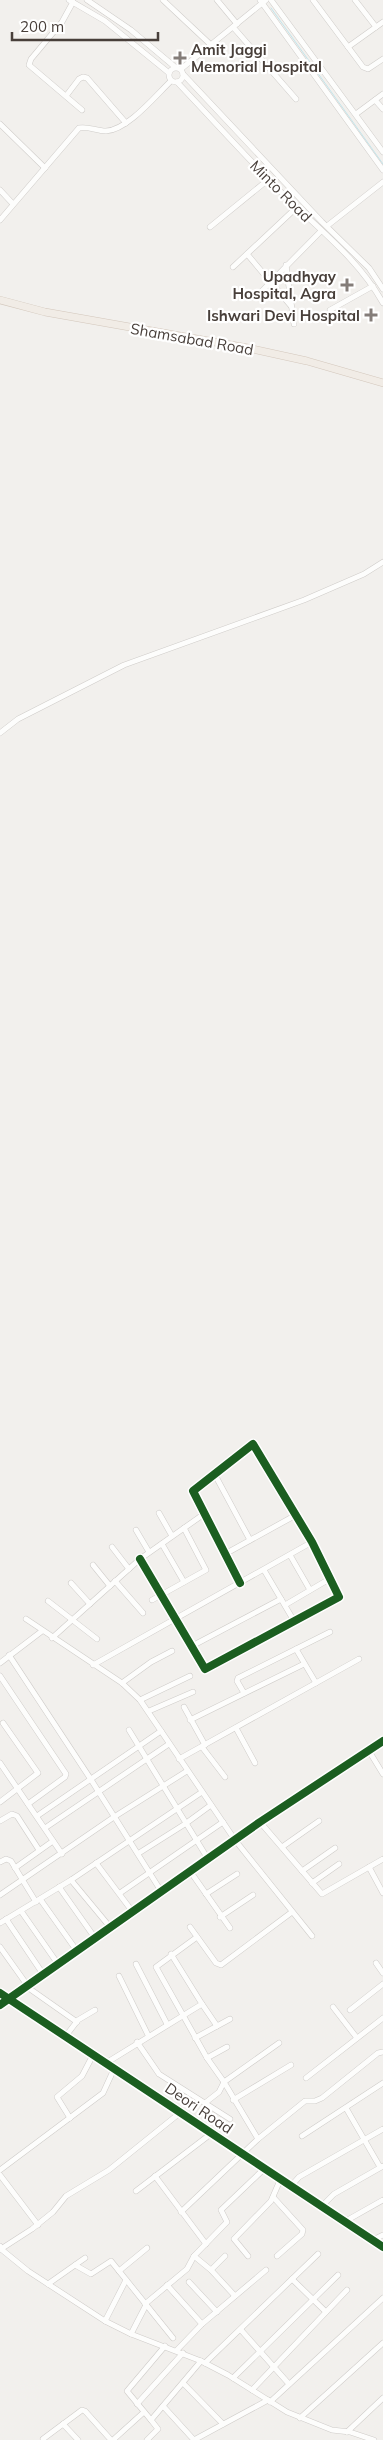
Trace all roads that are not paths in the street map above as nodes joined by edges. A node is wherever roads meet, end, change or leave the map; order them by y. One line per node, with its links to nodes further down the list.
1 (87, 0): 15 (street, Minto Road)
2 (163, 0): 12 (street)
3 (217, 0): 10 (street)
4 (271, 0): 24 (street)
5 (313, 0): 13 (street)
6 (355, 0): 11 (street)
7 (71, 1): 16 (street); 19 (street)
8 (263, 1): 10 (street); 29 (street)
9 (383, 22): 11 (street)
10 (235, 25): 12 (street); 20 (street)
11 (376, 27): 13 (street)
12 (211, 45): 15 (street)
13 (348, 47): 14 (street)
14 (383, 59)
15 (180, 70): 16 (street); 17 (street); 37 (street, Minto Road)
16 (169, 73): 17 (street)
17 (174, 81): 25 (street); 30 (street, Minto Road)
18 (383, 94): 21 (street)
19 (66, 96): 23 (street); 25 (street)
20 (296, 99)
21 (376, 100): 22 (street); 24 (street)
22 (383, 109)
23 (82, 110)
24 (356, 114): 27 (street)
25 (126, 123): 28 (street)
26 (0, 124): 28 (street)
27 (383, 152)
28 (45, 168): 33 (street)
29 (383, 170)
30 (269, 179): 34 (street, Minto Road); 36 (street)
31 (383, 182): 37 (street)
32 (0, 190): 33 (street)
33 (14, 204): 35 (street)
34 (297, 207): 38 (street, Minto Road); 39 (street)
35 (0, 220)
36 (210, 226)
37 (327, 226): 44 (street, Minto Road)
38 (321, 231): 40 (street); 43 (street, Minto Road)
39 (246, 254): 41 (street); 42 (street)
40 (286, 265): 42 (street); 48 (street)
41 (232, 267)
42 (270, 282): 45 (street); 48 (street)
43 (373, 286): 47 (street, Minto Road); 49 (street)
44 (383, 289)
45 (257, 296)
46 (0, 300): 51 (main road, Shamsabad Road)
47 (383, 302)
48 (292, 306): 50 (street)
49 (330, 310)
50 (294, 324)
51 (383, 383)
52 (383, 562): 53 (street)
53 (0, 733)
54 (214, 1473): 56 (street); 57 (street); 61 (street)
55 (159, 1513): 60 (street)
56 (204, 1514): 58 (street); 66 (street)
57 (296, 1515): 61 (street); 62 (street)
58 (184, 1528): 60 (street); 74 (street)
59 (136, 1530): 65 (street)
60 (172, 1536): 63 (street)
61 (250, 1540): 66 (street)
62 (312, 1542): 67 (street); 72 (street)
63 (162, 1544): 65 (street); 74 (street)
64 (112, 1546): 70 (street)
65 (149, 1552): 68 (street)
66 (225, 1554): 76 (street)
67 (290, 1555): 71 (street); 78 (street)
68 (140, 1558): 70 (street); 79 (street)
69 (93, 1565): 77 (street)
70 (129, 1569): 73 (street)
71 (264, 1570): 76 (street); 80 (street)
72 (330, 1578): 78 (street); 89 (street)
73 (115, 1581): 77 (street); 85 (street)
74 (184, 1582): 79 (street)
75 (71, 1583): 83 (street)
76 (240, 1583): 87 (street)
77 (110, 1586): 83 (street)
78 (310, 1590): 84 (street)
79 (161, 1594): 81 (street); 87 (street)
80 (281, 1598): 84 (street); 94 (street)
81 (152, 1600)
82 (48, 1602): 88 (street)
83 (90, 1604): 88 (street)
84 (285, 1605): 89 (street)
85 (142, 1613)
86 (26, 1619): 90 (street)
87 (176, 1619): 94 (street); 101 (street)
88 (72, 1620): 92 (street); 93 (street)
89 (294, 1621): 94 (street)
90 (42, 1631): 92 (street); 97 (street)
91 (330, 1632): 95 (street)
92 (52, 1638): 101 (street)
93 (97, 1639)
94 (192, 1646)
95 (296, 1649): 100 (street); 107 (street)
96 (172, 1651): 104 (street)
97 (9, 1656): 99 (street); 128 (street)
98 (359, 1659): 105 (street)
99 (0, 1663)
100 (304, 1664): 105 (street); 107 (street)
101 (93, 1665): 104 (street)
102 (0, 1676): 134 (street)
103 (190, 1676): 108 (street)
104 (122, 1683): 108 (street)
105 (316, 1683): 113 (street)
106 (193, 1692): 110 (street)
107 (244, 1693): 111 (street)
108 (140, 1700): 110 (street)
109 (184, 1708): 111 (street)
110 (149, 1711): 115 (street)
111 (190, 1720): 119 (street)
112 (3, 1723): 130 (street)
113 (236, 1728): 119 (street); 124 (street)
114 (129, 1730): 118 (street)
115 (161, 1731): 117 (street); 118 (street)
116 (383, 1741): 120 (street)
117 (169, 1744): 121 (street); 122 (street)
118 (139, 1746): 121 (street); 128 (street)
119 (203, 1746): 122 (street); 127 (street)
120 (369, 1751): 126 (street); 142 (street)
121 (147, 1759): 129 (street); 131 (street)
122 (179, 1759): 125 (street)
123 (0, 1763): 130 (street)
124 (255, 1763)
125 (187, 1771): 129 (street); 132 (street)
126 (383, 1774)
127 (225, 1777)
128 (90, 1778): 131 (street); 137 (street)
129 (163, 1787): 136 (street); 138 (street)
130 (18, 1789): 133 (street); 134 (street)
131 (99, 1792): 138 (street); 144 (street)
132 (202, 1792): 135 (street); 136 (street)
133 (0, 1802)
134 (28, 1804): 137 (street)
135 (211, 1805): 141 (street); 143 (street)
136 (177, 1810): 143 (street); 147 (street)
137 (37, 1816): 144 (street)
138 (114, 1818): 147 (street); 153 (street)
139 (0, 1821): 151 (street)
140 (319, 1821): 149 (street)
141 (223, 1822): 145 (street); 148 (street)
142 (260, 1822): 145 (street); 149 (street)
143 (185, 1824): 148 (street); 152 (street)
144 (45, 1828): 146 (street)
145 (235, 1840): 154 (street); 178 (street)
146 (53, 1841): 151 (street); 153 (street)
147 (130, 1841): 152 (street); 157 (street)
148 (196, 1841): 154 (street); 163 (street)
149 (282, 1847): 162 (street)
150 (335, 1848): 162 (street)
151 (39, 1850): 160 (street)
152 (138, 1853): 163 (street)
153 (62, 1854): 165 (street)
154 (208, 1859): 161 (street)
155 (383, 1859): 159 (street)
156 (0, 1862): 160 (street)
157 (96, 1863): 166 (street); 170 (street)
158 (339, 1864): 167 (street)
159 (369, 1867): 167 (street); 171 (street)
160 (14, 1868): 165 (street)
161 (190, 1871): 169 (street); 172 (street)
162 (302, 1871): 167 (street)
163 (149, 1873): 169 (street); 170 (street)
164 (237, 1874): 172 (street)
165 (22, 1880): 173 (street); 175 (street)
166 (71, 1880): 168 (street); 182 (street)
167 (312, 1883)
168 (59, 1887): 175 (street); 187 (street)
169 (161, 1891): 177 (street)
170 (120, 1893): 177 (street)
171 (383, 1893)
172 (206, 1894): 179 (street)
173 (0, 1895)
174 (253, 1895): 179 (street)
175 (38, 1900): 176 (street); 189 (street)
176 (21, 1911): 180 (street); 192 (street)
177 (132, 1911): 182 (street)
178 (292, 1912): 185 (street); 186 (street)
179 (220, 1917): 184 (street)
180 (6, 1919): 181 (street); 194 (street)
181 (0, 1923)
182 (110, 1927): 187 (street)
183 (190, 1927): 186 (street)
184 (230, 1928)
185 (312, 1936)
186 (196, 1937): 190 (street)
187 (95, 1938): 189 (street)
188 (0, 1947): 198 (street)
189 (77, 1951): 192 (street)
190 (172, 1954): 201 (street); 206 (street)
191 (376, 1963): 195 (street)
192 (58, 1964): 194 (street)
193 (136, 1964): 210 (street)
194 (43, 1974): 198 (street)
195 (383, 1974)
196 (119, 1976): 213 (street)
197 (383, 1984): 205 (street)
198 (26, 1986): 200 (street); 209 (street)
199 (0, 1993): 200 (street, Deori Road)
200 (9, 1999): 202 (street); 212 (street, Deori Road)
201 (202, 2004): 206 (street); 211 (street)
202 (0, 2005)
203 (333, 2007): 215 (street)
204 (95, 2010): 209 (street)
205 (350, 2010)
206 (182, 2015): 210 (street); 214 (street)
207 (383, 2018): 215 (street)
208 (230, 2019): 211 (street)
209 (77, 2022): 212 (street)
210 (167, 2024): 213 (street)
211 (217, 2026): 214 (street)
212 (65, 2036): 220 (street, Deori Road)
213 (148, 2036): 216 (street)
214 (195, 2038): 221 (street)
215 (357, 2038): 225 (street)
216 (137, 2042): 222 (street); 229 (street)
217 (279, 2043): 226 (street)
218 (227, 2047): 221 (street)
219 (383, 2052): 237 (street)
220 (93, 2055): 222 (street, Deori Road); 232 (street)
221 (207, 2058): 226 (street)
222 (106, 2063): 224 (street, Deori Road)
223 (291, 2065): 228 (street)
224 (114, 2069): 231 (street, Deori Road); 232 (street)
225 (306, 2078)
226 (224, 2082): 228 (street); 229 (street)
227 (383, 2083): 230 (street)
228 (233, 2100): 237 (street)
229 (205, 2103): 233 (street)
230 (346, 2108): 236 (street); 238 (street)
231 (181, 2112): 235 (street, Deori Road); 253 (street)
232 (70, 2118): 242 (street)
233 (230, 2119)
234 (383, 2130): 238 (street)
235 (212, 2134): 239 (street, Deori Road); 244 (street)
236 (302, 2136)
237 (258, 2139): 239 (street)
238 (364, 2139): 240 (street); 246 (street)
239 (243, 2154): 241 (street, Deori Road); 251 (street)
240 (382, 2167): 250 (street)
241 (265, 2168): 245 (street, Deori Road); 256 (street)
242 (0, 2170)
243 (0, 2175): 253 (street)
244 (155, 2176): 247 (street); 251 (street)
245 (280, 2178): 246 (street, Deori Road); 248 (street)
246 (291, 2186): 250 (street, Deori Road)
247 (136, 2190)
248 (272, 2197): 263 (street); 264 (street)
249 (383, 2200): 252 (street)
250 (321, 2207): 252 (street, Deori Road)
251 (181, 2212): 256 (street)
252 (344, 2222): 255 (street, Deori Road)
253 (38, 2224): 257 (street)
254 (383, 2235): 255 (street)
255 (373, 2240): 258 (street, Deori Road)
256 (206, 2244): 261 (street)
257 (1, 2247): 274 (street)
258 (383, 2247)
259 (147, 2248): 269 (street)
260 (318, 2254): 271 (street)
261 (194, 2256): 267 (street); 275 (street)
262 (225, 2256): 267 (street)
263 (248, 2256)
264 (277, 2256)
265 (85, 2258): 266 (street)
266 (75, 2265): 269 (street); 274 (street)
267 (210, 2270): 277 (street)
268 (266, 2270): 277 (street)
269 (118, 2271): 272 (street)
270 (338, 2276): 279 (street)
271 (292, 2279): 279 (street); 285 (street)
272 (126, 2280): 280 (street); 283 (street)
273 (189, 2282): 281 (street)
274 (48, 2284): 283 (street)
275 (167, 2285): 280 (street); 284 (street)
276 (347, 2290): 282 (street)
277 (235, 2296): 281 (street)
278 (383, 2298): 297 (street)
279 (313, 2300): 282 (street); 291 (street)
280 (146, 2305): 286 (street); 287 (street)
281 (216, 2312): 284 (street)
282 (326, 2312): 294 (street)
283 (105, 2321): 286 (street)
284 (202, 2324): 290 (street)
285 (241, 2330): 291 (street); 293 (street)
286 (130, 2334): 289 (street)
287 (173, 2338)
288 (383, 2342): 304 (street)
289 (165, 2346): 290 (street); 301 (street)
290 (177, 2350): 292 (street)
291 (260, 2352): 294 (street); 295 (street)
292 (183, 2353): 293 (street); 301 (street)
293 (204, 2362): 295 (street); 296 (street)
294 (274, 2367): 297 (street); 298 (street)
295 (233, 2378): 298 (street)
296 (183, 2383): 302 (street); 307 (street)
297 (289, 2384): 300 (street)
298 (252, 2390): 300 (street)
299 (383, 2398): 308 (street)
300 (269, 2401): 304 (street); 307 (street)
301 (136, 2404): 303 (street)
302 (163, 2406): 305 (street); 313 (street)
303 (144, 2412): 305 (street); 311 (street)
304 (300, 2418): 308 (street)
305 (151, 2420): 312 (street)
306 (63, 2424): 309 (street); 310 (street); 311 (street)
307 (223, 2424): 313 (street)
308 (347, 2432): 314 (street)
309 (43, 2440)
310 (77, 2440)
311 (112, 2440)
312 (147, 2440)
313 (194, 2440)
314 (374, 2440)

